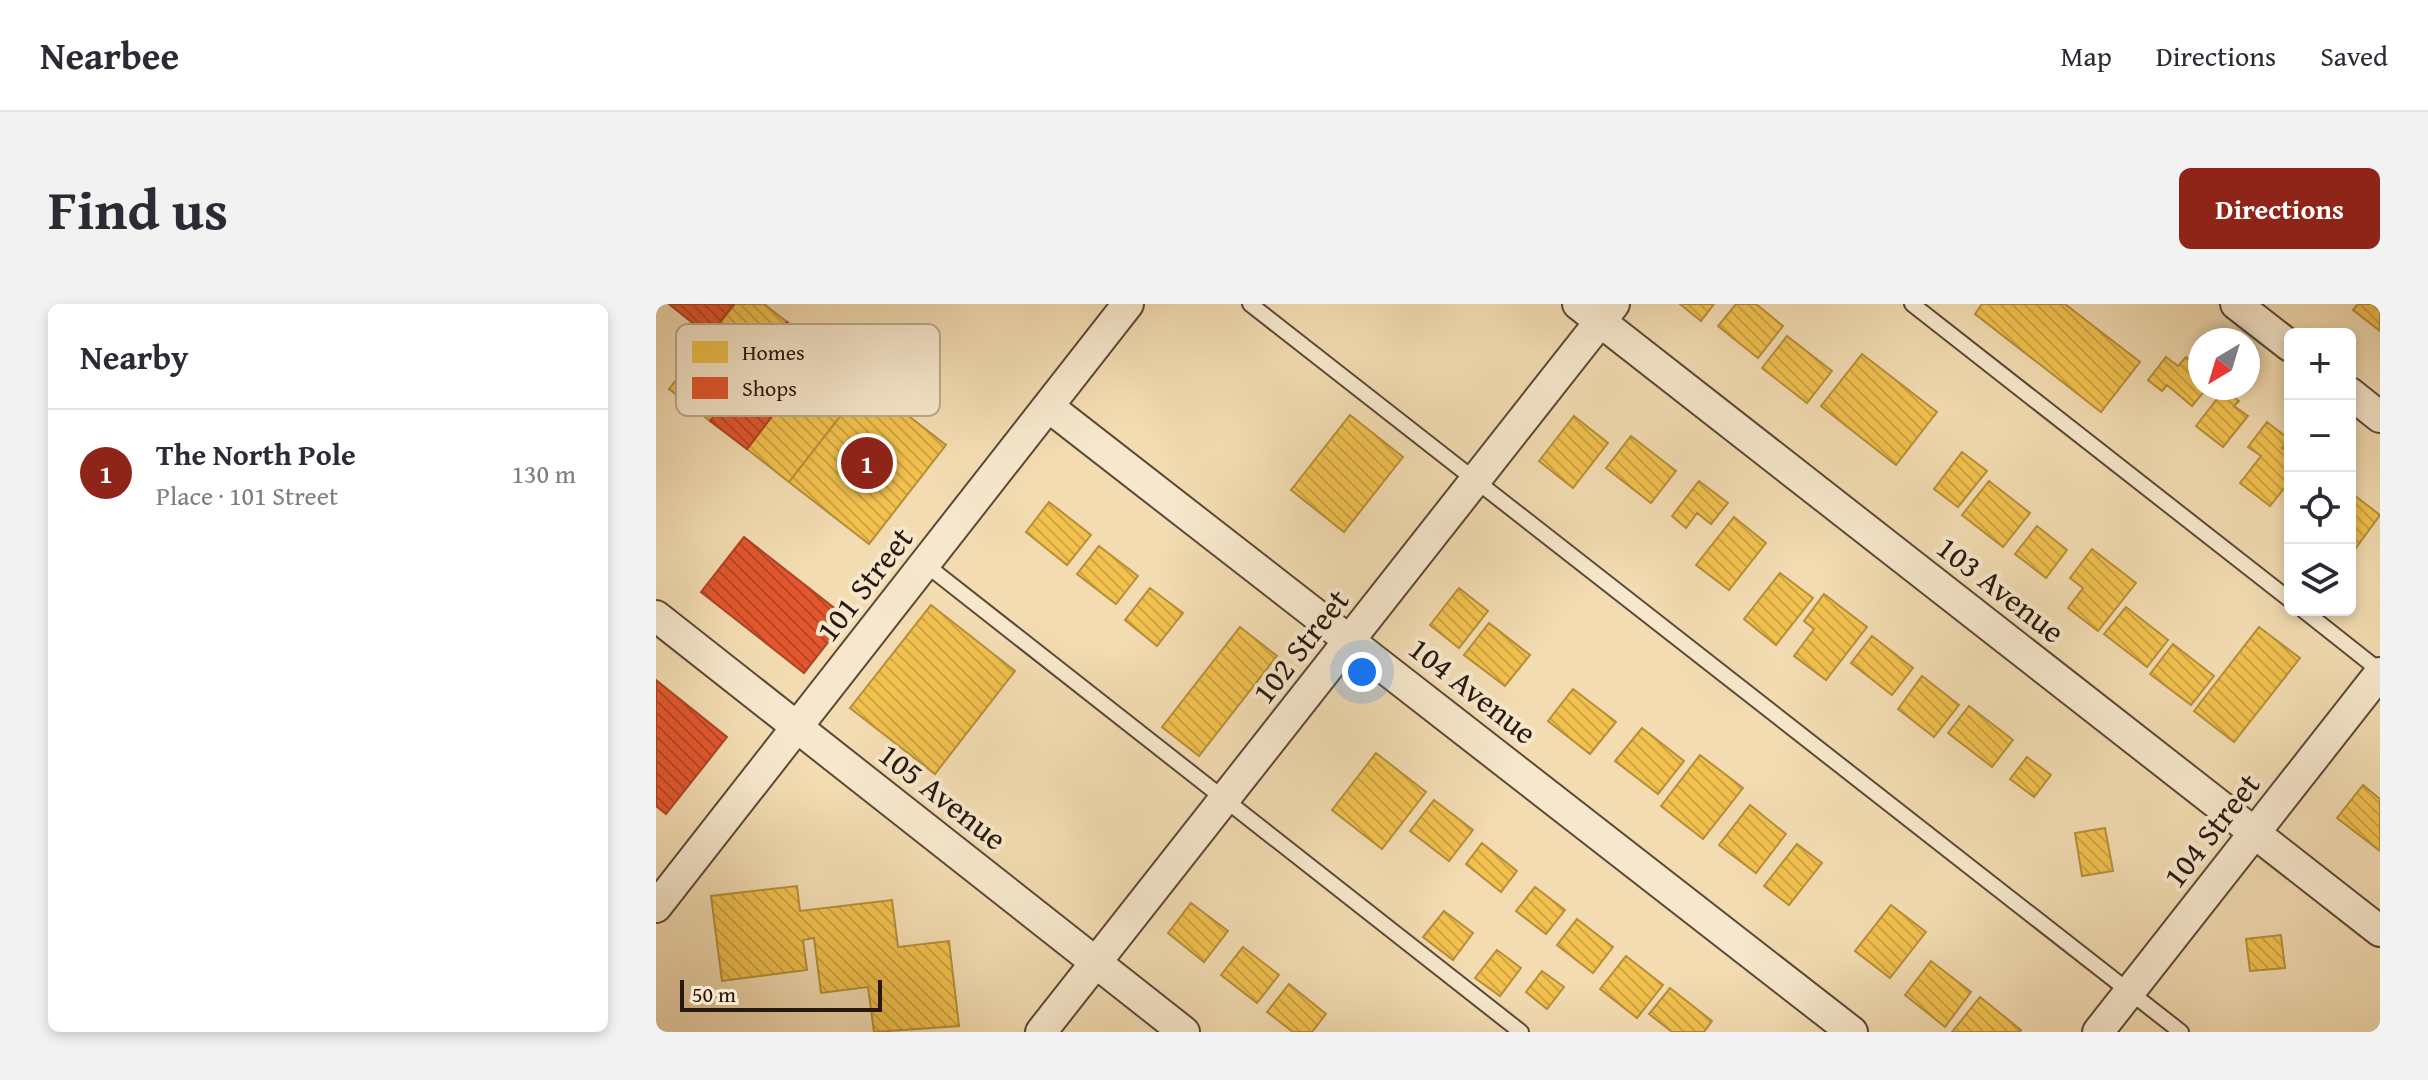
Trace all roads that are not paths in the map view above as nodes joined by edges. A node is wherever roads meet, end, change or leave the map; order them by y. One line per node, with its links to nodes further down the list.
1 (1128, 304): 8 (street, 101 Street)
2 (1250, 304): 10 (lane)
3 (1912, 304): 12 (lane)
4 (2236, 304): 6 (street)
5 (1598, 310): 10 (street, 102 Street); 19 (street, 103 Avenue)
6 (2284, 341)
7 (2356, 398): 9 (street)
8 (1049, 407): 11 (street, 101 Street); 15 (street, 104 Avenue)
9 (2380, 417)
10 (1476, 480): 15 (street, 102 Street); 23 (lane)
11 (925, 564): 17 (street, 101 Street); 18 (lane)
12 (2284, 595)
13 (656, 616): 17 (street, 105 Avenue)
14 (2310, 616): 16 (lane)
15 (1350, 640): 18 (street, 102 Street); 27 (street, 104 Avenue)
16 (2380, 672): 19 (street, 104 Street)
17 (797, 727): 20 (street, 101 Street); 22 (street, 105 Avenue)
18 (1223, 801): 22 (street, 102 Street); 26 (lane)
19 (2254, 833): 21 (street, 103 Avenue); 23 (street, 104 Street)
20 (656, 907)
21 (2380, 931)
22 (1096, 963): 24 (street, 102 Street); 25 (street, 105 Avenue)
23 (2130, 992): 28 (street, 104 Street); 29 (lane)
24 (1041, 1032)
25 (1184, 1032)
26 (1521, 1032)
27 (1852, 1032)
28 (2098, 1032)
29 (2181, 1032)

